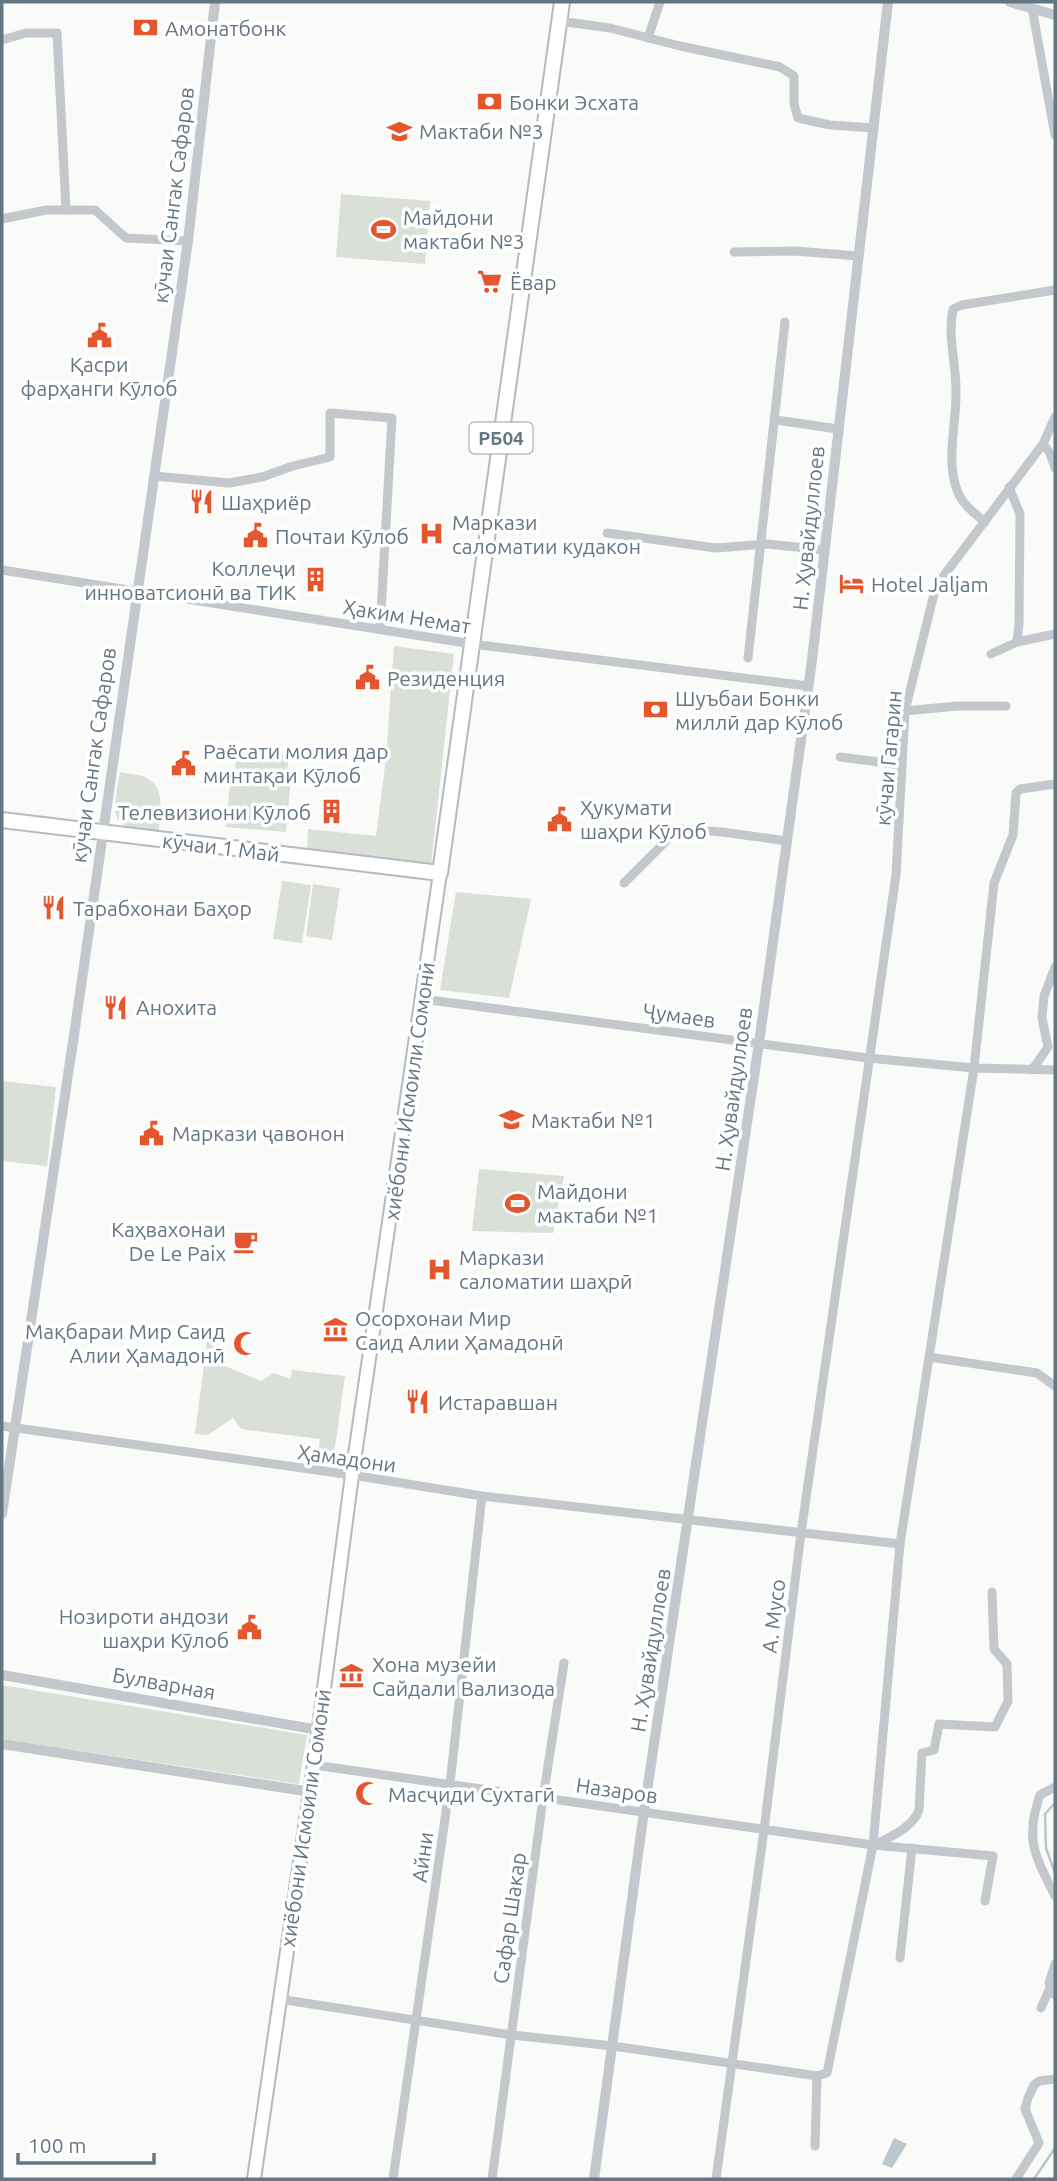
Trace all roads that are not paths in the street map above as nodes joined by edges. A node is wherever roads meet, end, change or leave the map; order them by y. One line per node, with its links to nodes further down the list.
1 (215, 2): 15 (street, кӯчаи Сангак Сафаров)
2 (562, 2): 8 (main road, хиёбони Исмоили Сомонӣ / РБ04)
3 (660, 2): 9 (street)
4 (888, 2): 11 (street, Н. Ҳувайдуллоев)
5 (1010, 2): 6 (street)
6 (1032, 8): 7 (street); 12 (street)
7 (1055, 15)
8 (559, 21): 9 (street); 37 (main road, хиёбони Исмоили Сомонӣ / РБ04)
9 (648, 38): 11 (street)
10 (2, 40): 13 (street)
11 (874, 128): 17 (street, Н. Ҳувайдуллоев)
12 (1055, 135)
13 (66, 210): 14 (street); 15 (street)
14 (2, 219)
15 (188, 242): 26 (street, кӯчаи Сангак Сафаров)
16 (734, 253): 17 (street)
17 (859, 256): 22 (street, Н. Ҳувайдуллоев)
18 (1055, 290): 28 (street)
19 (785, 322): 21 (street)
20 (1055, 417): 23 (street, кӯчаи Гагарин)
21 (776, 420): 22 (street); 30 (street)
22 (838, 429): 31 (street, Н. Ҳувайдуллоев)
23 (1043, 444): 24 (street); 27 (street, кӯчаи Гагарин)
24 (1053, 454): 25 (street)
25 (1055, 468)
26 (154, 476): 33 (street, кӯчаи Сангак Сафаров); 34 (street)
27 (1009, 487): 28 (street, кӯчаи Гагарин); 36 (street)
28 (985, 522): 42 (street, кӯчаи Гагарин)
29 (607, 533): 30 (street)
30 (760, 545): 31 (street); 39 (street)
31 (824, 550): 40 (street, Н. Ҳувайдуллоев)
32 (2, 570): 33 (street, Ҳаким Немат)
33 (136, 592): 34 (street, Ҳаким Немат); 47 (street, кӯчаи Сангак Сафаров)
34 (380, 629): 37 (street, Ҳаким Немат)
35 (1055, 634): 36 (street)
36 (1017, 642): 38 (street)
37 (472, 644): 40 (street, Ҳаким Немат); 49 (main road, хиёбони Исмоили Сомонӣ / РБ04)
38 (991, 654)
39 (748, 658)
40 (808, 687): 48 (street, Н. Ҳувайдуллоев)
41 (1006, 706): 42 (street)
42 (905, 711): 44 (street, кӯчаи Гагарин)
43 (840, 757): 44 (street)
44 (902, 765): 54 (street, кӯчаи Гагарин)
45 (1055, 783): 55 (street)
46 (2, 820): 47 (main road, кӯчаи 1 Май)
47 (101, 833): 49 (main road, кӯчаи 1 Май); 61 (street, кӯчаи Сангак Сафаров)
48 (787, 841): 50 (street); 53 (street, Н. Ҳувайдуллоев)
49 (440, 873): 52 (main road, хиёбони Исмоили Сомонӣ)
50 (624, 883)
51 (1055, 967): 56 (street)
52 (422, 999): 53 (street, Ҷумаев); 62 (main road, хиёбони Исмоили Сомонӣ)
53 (759, 1043): 54 (street, Ҷумаев); 65 (street, Н. Ҳувайдуллоев)
54 (868, 1058): 55 (street, Ҷумаев); 66 (street, А. Мусо)
55 (974, 1068): 56 (street, Ҷумаев); 58 (street)
56 (1032, 1070): 57 (street, Ҷумаев)
57 (1055, 1070)
58 (929, 1357): 59 (street); 67 (street)
59 (1055, 1386)
60 (2, 1426): 61 (street, Ҳамадони)
61 (14, 1427): 62 (street, Ҳамадони); 64 (street, кӯчаи Сангак Сафаров)
62 (352, 1475): 63 (street, Ҳамадони); 71 (main road, хиёбони Исмоили Сомонӣ)
63 (482, 1496): 65 (street, Ҳамадони); 74 (street, Айни)
64 (2, 1514)
65 (688, 1521): 66 (street, Ҳамадони); 78 (street, Н. Ҳувайдуллоев)
66 (801, 1533): 67 (street, Ҳамадони); 79 (street, А. Мусо)
67 (900, 1544): 80 (street)
68 (992, 1592): 80 (street)
69 (564, 1663): 77 (street, Сафар Шакар)
70 (2, 1675): 71 (street, Булварная)
71 (319, 1730): 73 (main road, хиёбони Исмоили Сомонӣ)
72 (2, 1744): 76 (street)
73 (314, 1765): 74 (street, Назаров); 76 (main road, хиёбони Исмоили Сомонӣ)
74 (450, 1784): 77 (street, Назаров); 89 (street, Айни)
75 (1055, 1787): 82 (street)
76 (310, 1792): 87 (main road, хиёбони Исмоили Сомонӣ)
77 (543, 1798): 78 (street, Назаров); 90 (street, Сафар Шакар)
78 (645, 1811): 79 (street, Назаров); 91 (street, Н. Ҳувайдуллоев)
79 (764, 1830): 80 (street, Назаров); 92 (street, А. Мусо)
80 (874, 1845): 81 (street, Назаров); 93 (street)
81 (912, 1849): 83 (street, Назаров); 84 (street)
82 (1055, 1896)
83 (985, 1901)
84 (900, 1958)
85 (1055, 1964): 86 (street)
86 (1052, 1992): 88 (street)
87 (278, 2000): 89 (street); 96 (main road, хиёбони Исмоили Сомонӣ)
88 (1041, 2008)
89 (417, 2021): 90 (street); 97 (street, Айни)
90 (512, 2035): 91 (street); 98 (street, Сафар Шакар)
91 (613, 2046): 92 (street); 99 (street, Н. Ҳувайдуллоев)
92 (733, 2065): 93 (street); 100 (street, А. Мусо)
93 (817, 2076): 95 (street)
94 (1055, 2079): 101 (street)
95 (815, 2146)
96 (254, 2179)
97 (393, 2179)
98 (492, 2179)
99 (594, 2179)
100 (716, 2179)
101 (1016, 2179)

